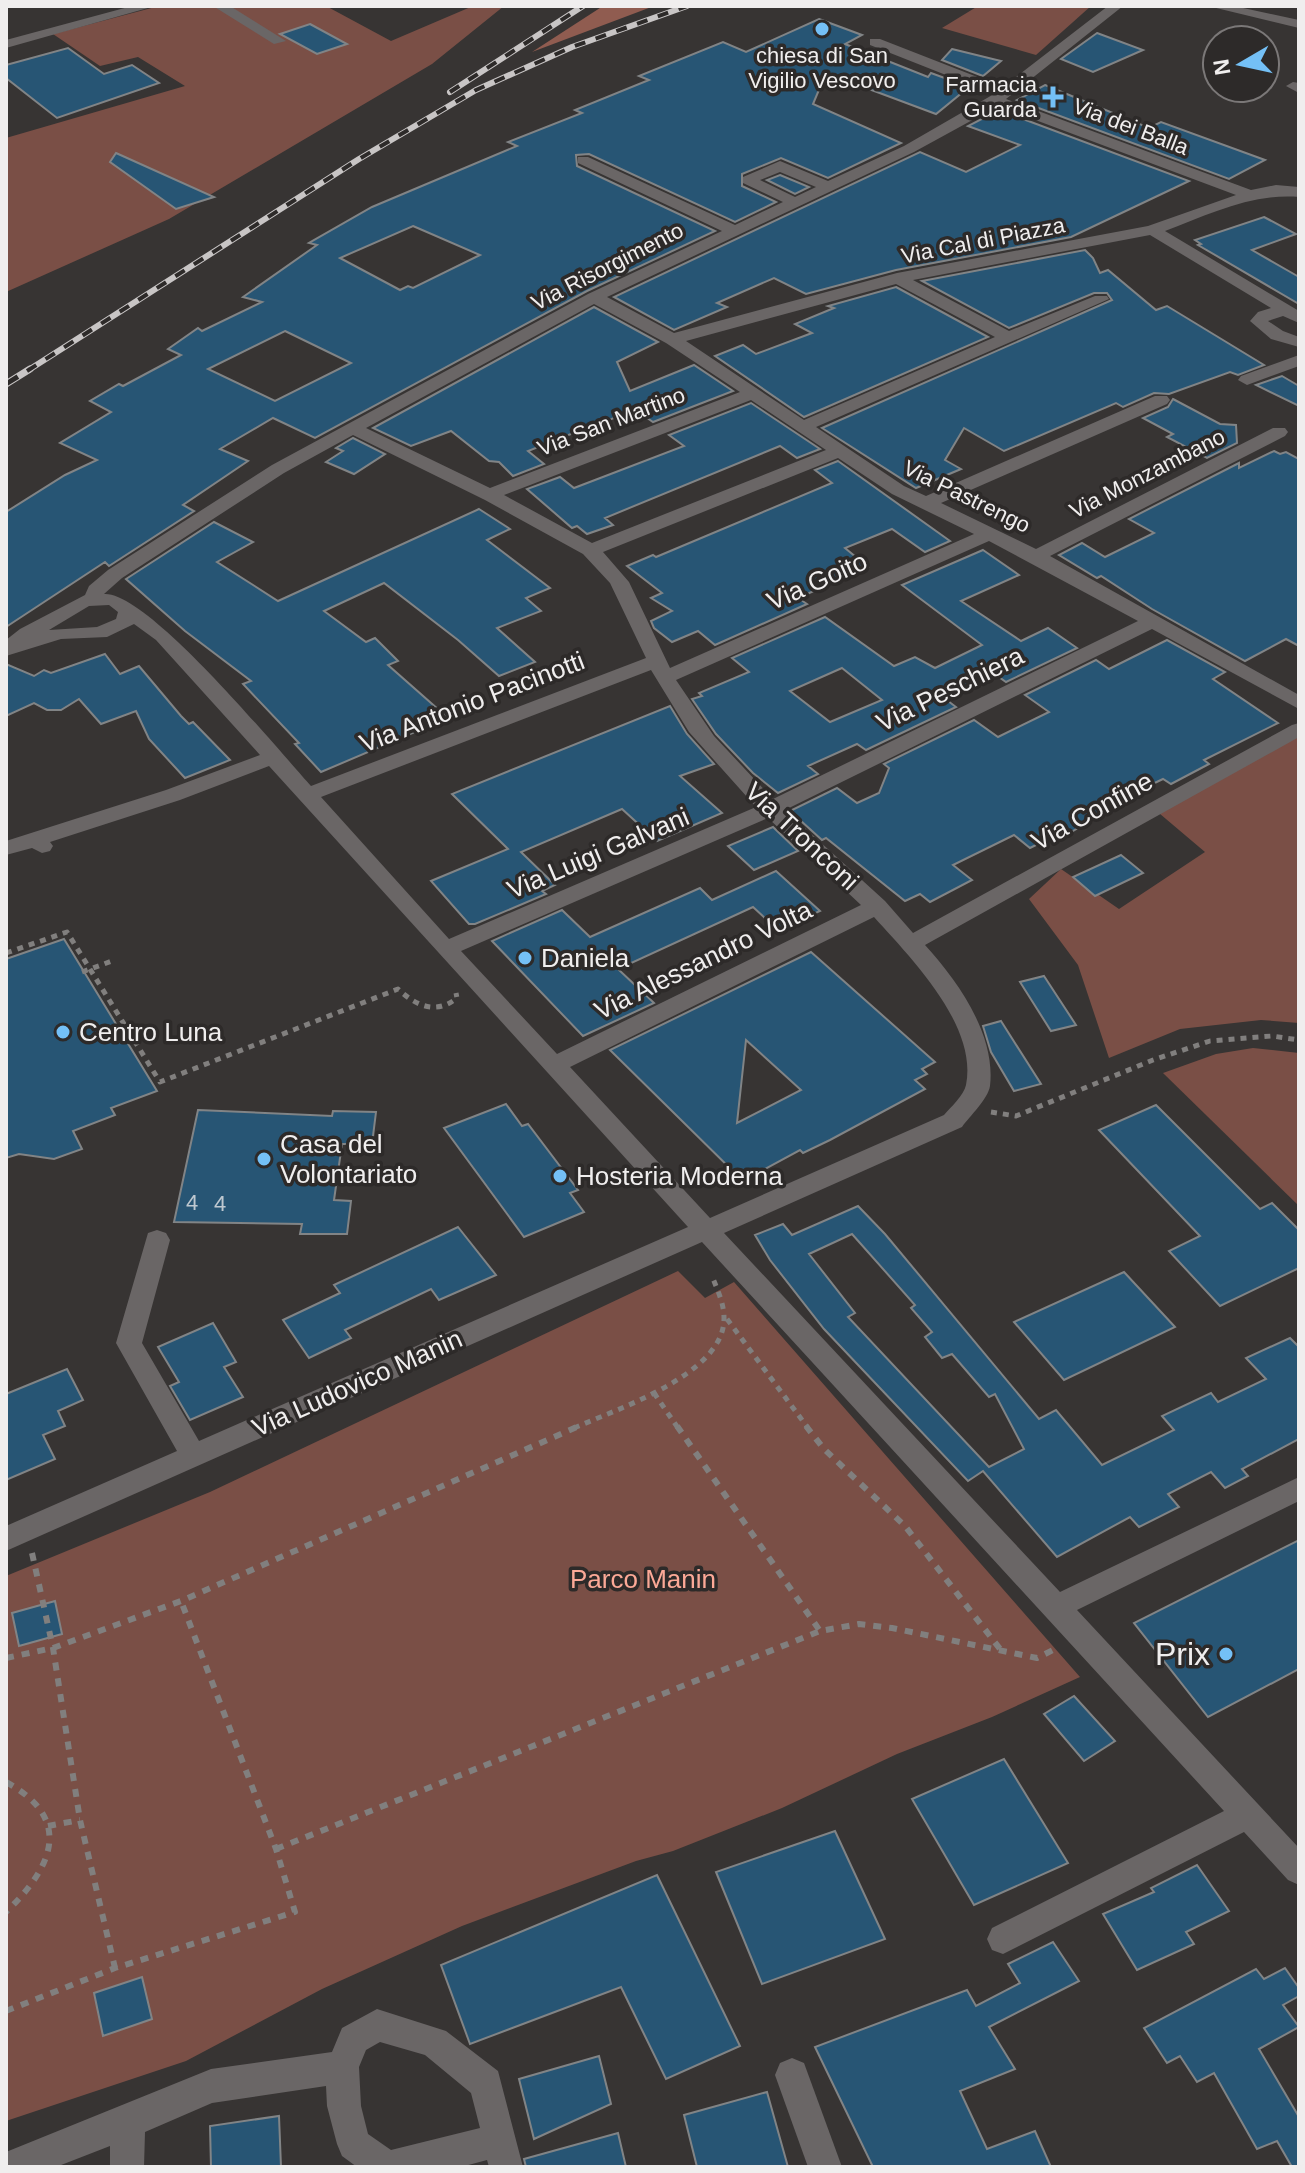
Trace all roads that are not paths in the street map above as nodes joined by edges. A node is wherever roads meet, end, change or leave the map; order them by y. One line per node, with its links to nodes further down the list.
1 (148, 6): 8 (street)
2 (220, 6): 6 (street)
3 (1215, 6): 5 (street)
4 (1108, 8): 9 (street, Via Risorgimento)
5 (1299, 24)
6 (279, 41)
7 (875, 42): 9 (street, Via dei Balla)
8 (6, 44)
9 (1000, 96): 11 (street, Via Risorgimento); 13 (street, Via dei Balla)
10 (583, 160): 15 (street)
11 (829, 187): 14 (street, Via Risorgimento); 14 (street)
12 (1296, 187): 13 (street, Via Cal di Piazza)
13 (1250, 195): 16 (street, Via Cal di Piazza)
14 (794, 202): 15 (street, Via Risorgimento)
15 (733, 230): 18 (street, Via Risorgimento)
16 (1152, 230): 17 (street, Via Cal di Piazza); 20 (street)
17 (897, 278): 21 (street); 22 (street, Via Cal di Piazza)
18 (594, 297): 22 (street, Via Pastrengo); 29 (street, Via Risorgimento)
19 (1101, 299): 21 (street)
20 (1292, 314): 23 (street)
21 (1008, 337): 28 (street)
22 (672, 339): 26 (street, Via Pastrengo)
23 (1299, 342)
24 (1299, 360): 25 (street)
25 (1247, 380)
26 (750, 394): 28 (street, Via Pastrengo); 32 (street, Via San Martino)
27 (1161, 400): 33 (street)
28 (802, 427): 31 (street, Via Pastrengo)
29 (352, 428): 32 (street, Via Tronconi); 37 (street, Via Risorgimento)
30 (1279, 432): 36 (street, Via Monzambano)
31 (839, 451): 33 (street, Via Pastrengo); 35 (street)
32 (490, 494): 35 (street, Via Tronconi)
33 (924, 504): 34 (street, Via Pastrengo)
34 (991, 533): 36 (street, Via Pastrengo); 46 (street, Via Goito)
35 (591, 550): 46 (street, Via Tronconi)
36 (1036, 556): 41 (street, Via Pastrengo)
37 (132, 565): 38 (street, Via Risorgimento); 39 (street)
38 (93, 599): 39 (street); 40 (street, Via Risorgimento)
39 (124, 606): 42 (street); 45 (street)
40 (67, 614): 43 (street); 44 (street, Via Risorgimento)
41 (1153, 621): 47 (street, Via Pastrengo); 51 (street, Via Peschiera)
42 (110, 631): 43 (street, Via Risorgimento); 45 (street, Via Risorgimento)
43 (79, 632): 44 (street, Via Risorgimento)
44 (8, 648)
45 (176, 653): 49 (street)
46 (660, 670): 50 (street, Via Antonio Pacinotti); 51 (street, Via Tronconi)
47 (1295, 696)
48 (1299, 729): 54 (street, Via Confine)
49 (275, 757): 50 (street); 52 (street)
50 (307, 795): 55 (street)
51 (771, 808): 53 (street, Via Tronconi); 55 (street, Via Luigi Galvani)
52 (6, 848)
53 (877, 906): 54 (street, Via Tronconi); 56 (street, Via Alessandro Volta)
54 (912, 943): 57 (street, Via Tronconi)
55 (446, 949): 56 (street)
56 (554, 1065): 57 (street)
57 (708, 1229): 59 (street, Via Ludovico Manin); 62 (street)
58 (157, 1240): 59 (street)
59 (193, 1455): 61 (street, Via Ludovico Manin)
60 (1299, 1488): 62 (street)
61 (6, 1539)
62 (1056, 1607): 63 (street)
63 (1249, 1814): 64 (street); 65 (street)
64 (1296, 1862)
65 (1003, 1939)
66 (342, 2067): 68 (street); 69 (street); 72 (street)
67 (792, 2075): 74 (street)
68 (128, 2122): 70 (street); 71 (street)
69 (503, 2154): 73 (street)
70 (11, 2167)
71 (127, 2167)
72 (385, 2167)
73 (392, 2167)
74 (825, 2167)

